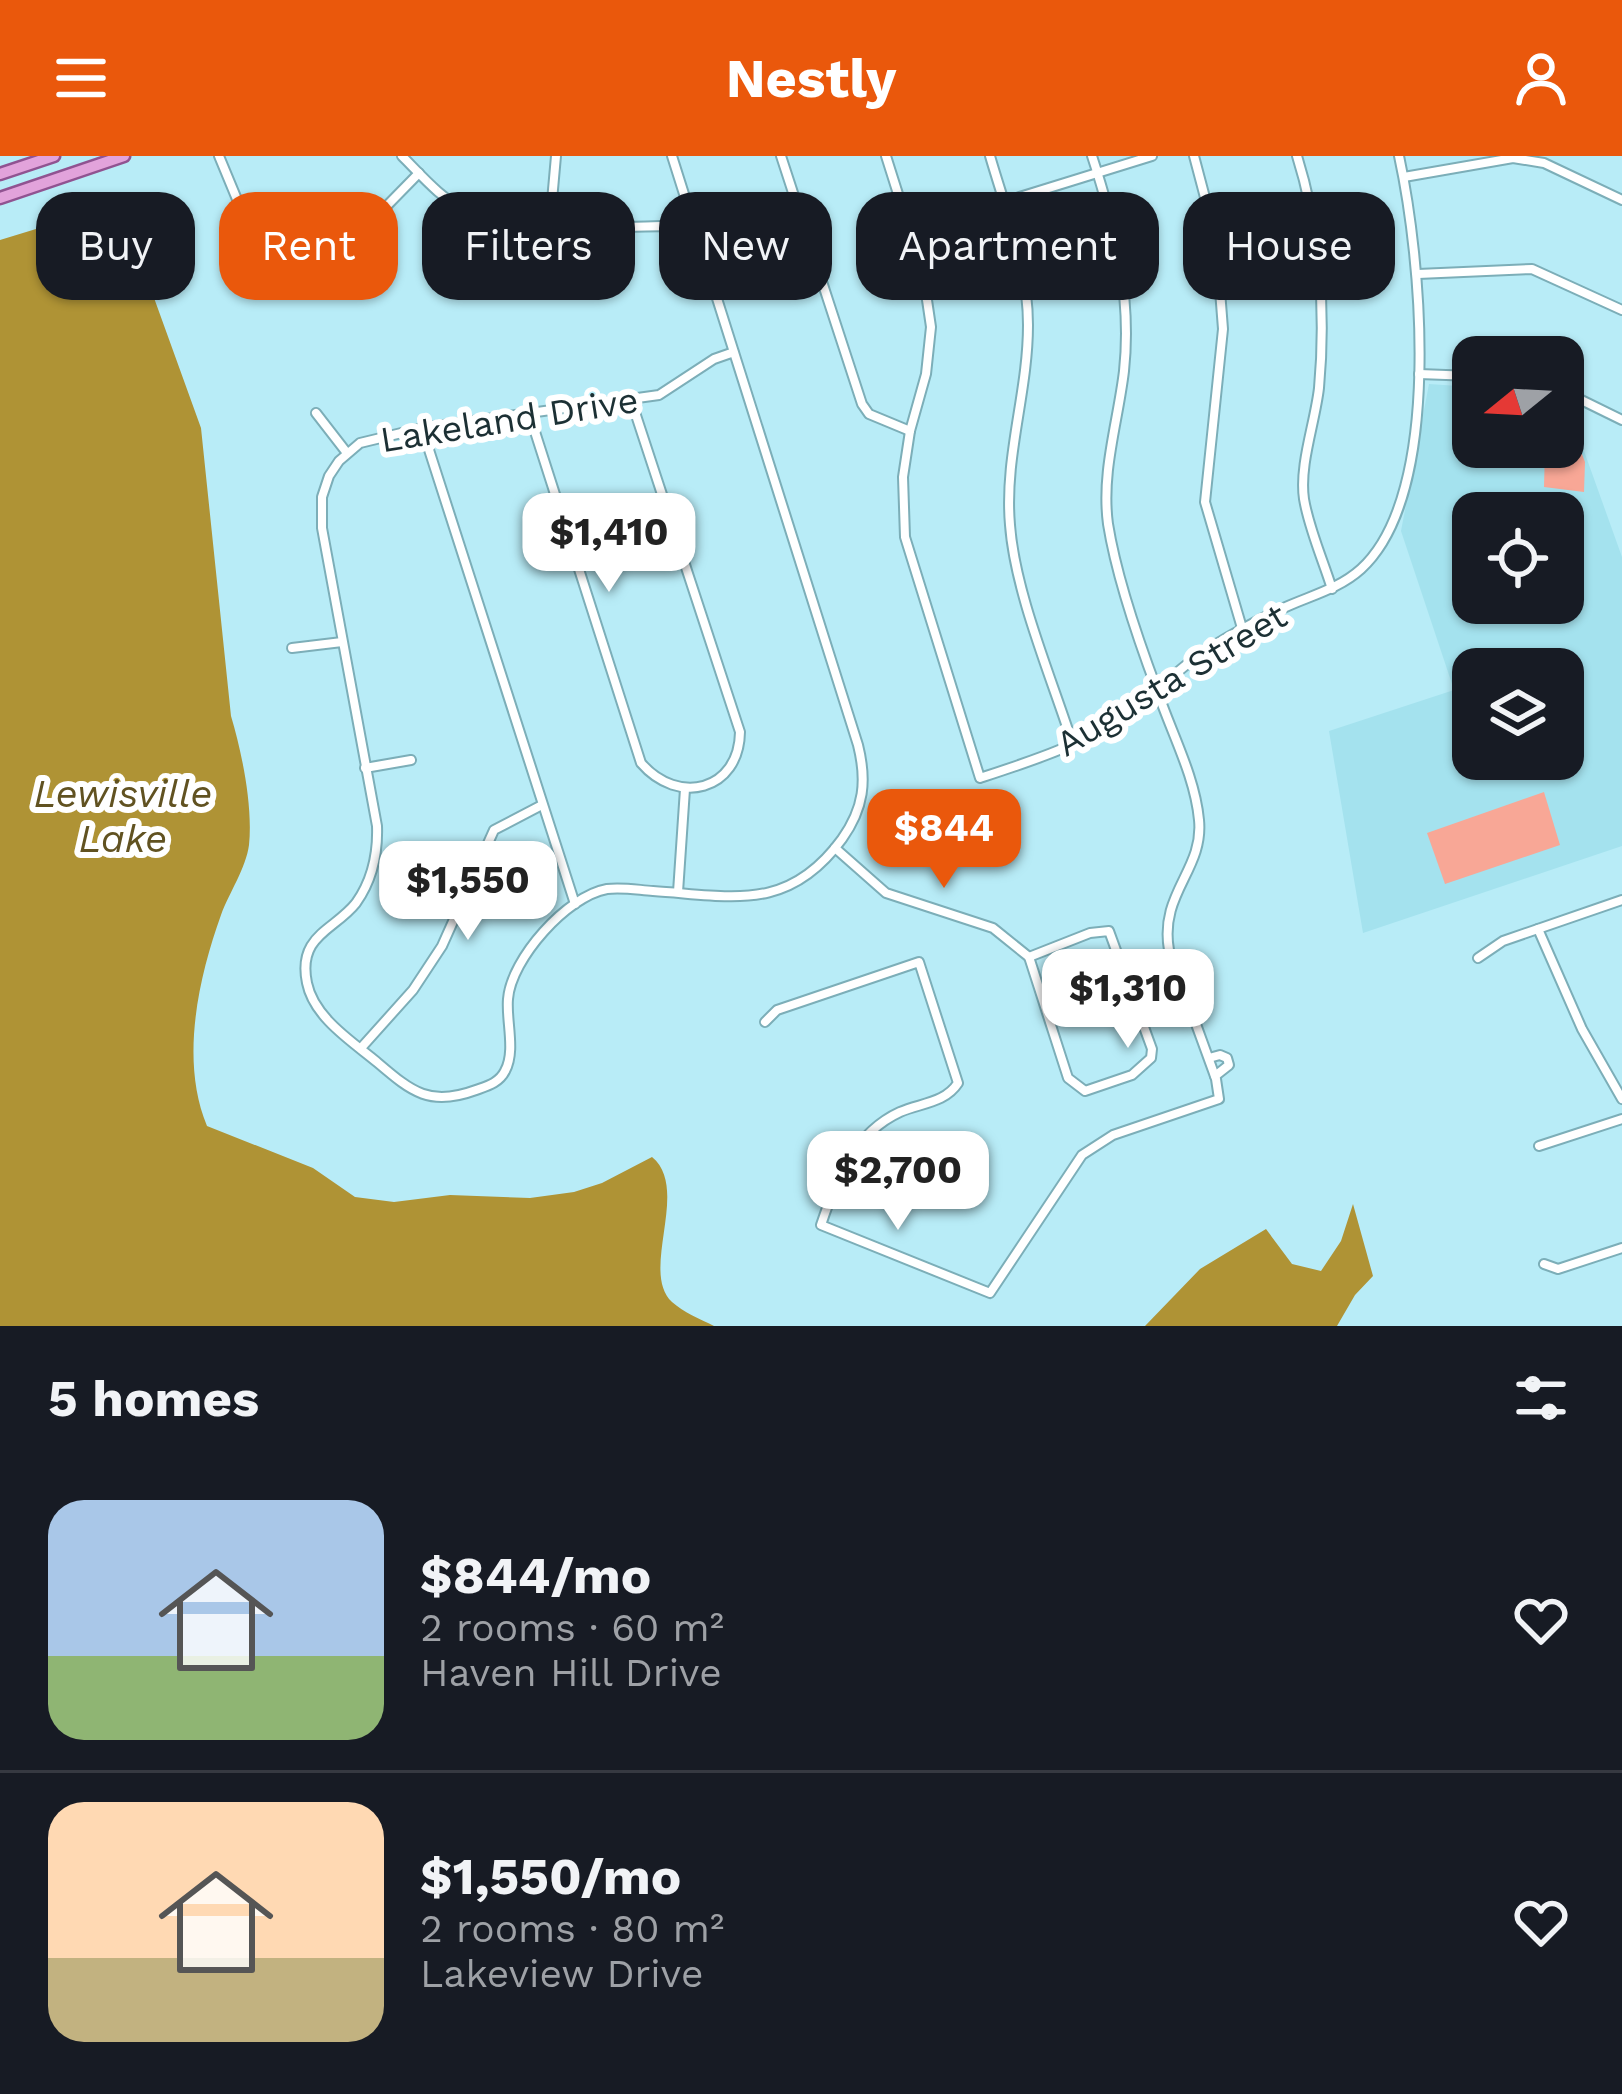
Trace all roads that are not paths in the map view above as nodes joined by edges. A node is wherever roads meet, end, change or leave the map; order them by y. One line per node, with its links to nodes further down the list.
1 (54, 156): 17 (main road)
2 (124, 156): 27 (main road)
3 (219, 156): 19 (street)
4 (402, 156): 16 (street)
5 (556, 156): 21 (street)
6 (672, 156): 22 (street)
7 (782, 156): 43 (street)
8 (886, 156): 23 (street)
9 (989, 156): 24 (street)
10 (1092, 156): 15 (street)
11 (1152, 156): 15 (street)
12 (1195, 156): 46 (street)
13 (1297, 156): 45 (street)
14 (1400, 156): 18 (street, Augusta Street)
15 (1097, 172): 25 (street); 49 (street)
16 (419, 173): 20 (street); 26 (street)
17 (0, 174)
18 (1404, 177): 28 (street); 29 (street, Augusta Street)
19 (234, 192)
20 (440, 192)
21 (553, 192)
22 (684, 192)
23 (898, 192)
24 (1000, 192)
25 (1034, 192)
26 (398, 194)
27 (0, 198)
28 (1622, 200)
29 (1418, 274): 33 (street); 35 (street, Augusta Street)
30 (718, 300): 34 (street)
31 (927, 300): 43 (street)
32 (1025, 300): 50 (street)
33 (1622, 310)
34 (734, 352): 37 (street, Lakeland Drive); 55 (street)
35 (1419, 374): 36 (street); 45 (street, Augusta Street)
36 (1452, 375)
37 (631, 400): 40 (street, Lakeland Drive); 53 (street)
38 (1584, 401): 41 (street)
39 (316, 413): 44 (street)
40 (529, 413): 42 (street, Lakeland Drive); 53 (street)
41 (1622, 420)
42 (422, 428): 44 (street, Lakeland Drive); 54 (street)
43 (910, 430): 50 (street, Augusta Street)
44 (347, 453): 47 (street)
45 (1332, 589): 46 (street, Augusta Street)
46 (1242, 628): 49 (street, Augusta Street)
47 (342, 641): 48 (street); 52 (street)
48 (292, 648)
49 (1156, 689): 50 (street, Augusta Street); 64 (street)
50 (1073, 745)
51 (411, 760): 52 (street)
52 (365, 769): 63 (street)
53 (685, 789): 56 (street)
54 (540, 806): 58 (street); 63 (street)
55 (835, 848): 56 (street); 60 (street)
56 (678, 892): 58 (street)
57 (1622, 900): 59 (street)
58 (575, 904): 63 (street)
59 (1538, 929): 61 (street); 66 (street)
60 (1029, 957): 60 (street)
61 (1478, 958)
62 (765, 1022): 65 (street)
63 (361, 1048)
64 (1209, 1058): 65 (street); 65 (street)
65 (1215, 1076)
66 (1622, 1099)
67 (1622, 1119): 68 (street)
68 (1538, 1147)
69 (1622, 1249): 70 (street)
70 (1544, 1264)

